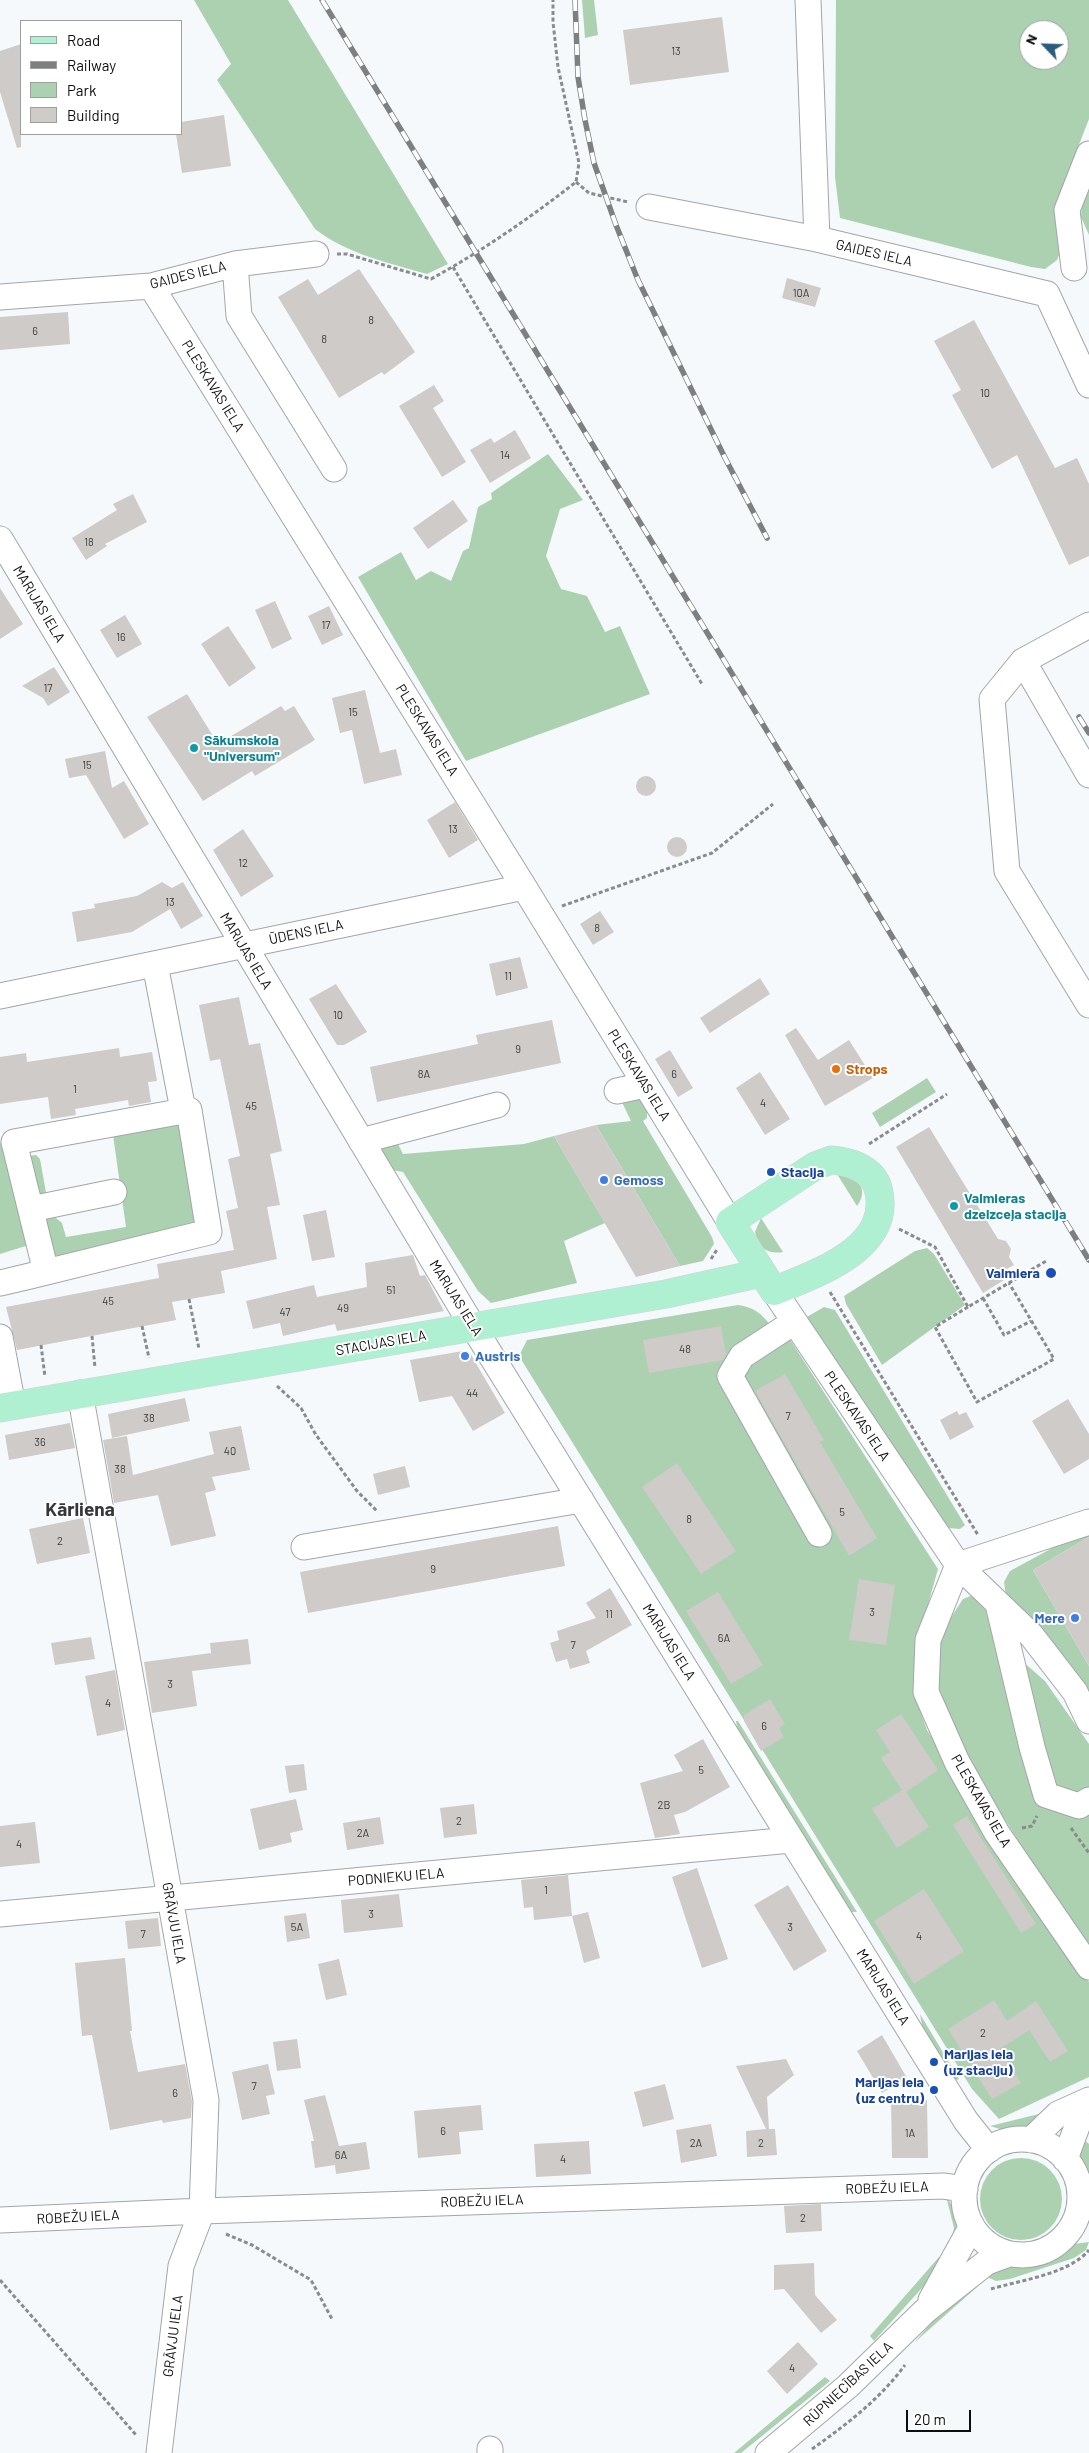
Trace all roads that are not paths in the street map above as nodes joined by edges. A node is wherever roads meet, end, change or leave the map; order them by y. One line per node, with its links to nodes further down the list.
1 (808, 0): 4 (street)
2 (1089, 154): 7 (street)
3 (650, 207): 4 (street, GAIDES IELA)
4 (817, 239): 9 (street, GAIDES IELA)
5 (316, 254): 6 (street, GAIDES IELA)
6 (235, 264): 8 (street, GAIDES IELA); 12 (street)
7 (1082, 267): 9 (street)
8 (151, 286): 10 (street, GAIDES IELA); 17 (street, PLESKAVAS IELA)
9 (1047, 294): 11 (street)
10 (0, 297)
11 (1089, 385)
12 (334, 470)
13 (0, 540): 18 (street, MARIJAS IELA)
14 (1089, 626): 15 (street)
15 (1023, 661): 16 (street); 21 (street)
16 (1089, 775)
17 (524, 887): 18 (street, ŪDENS IELA); 22 (street, PLESKAVAS IELA)
18 (243, 946): 19 (street, ŪDENS IELA); 26 (street, MARIJAS IELA)
19 (155, 964): 20 (street, ŪDENS IELA); 25 (street)
20 (0, 996)
21 (1089, 1005)
22 (645, 1084): 23 (street); 29 (street, PLESKAVAS IELA)
23 (617, 1091)
24 (497, 1105): 26 (street)
25 (182, 1110): 28 (street); 30 (street)
26 (361, 1141): 34 (street, MARIJAS IELA)
27 (114, 1192): 28 (street)
28 (30, 1209): 30 (street)
29 (723, 1231): 31 (main road, PLESKAVAS IELA); 31 (main road, STACIJAS IELA)
30 (46, 1272): 32 (street)
31 (768, 1282): 33 (street, PLESKAVAS IELA); 34 (main road, STACIJAS IELA)
32 (0, 1284)
33 (794, 1322): 40 (street); 42 (street, PLESKAVAS IELA)
34 (475, 1327): 36 (main road, STACIJAS IELA); 38 (street, MARIJAS IELA)
35 (0, 1337): 37 (street)
36 (80, 1393): 37 (main road, STACIJAS IELA); 47 (street, GRĀVJU IELA)
37 (6, 1407)
38 (581, 1500): 41 (street); 46 (street, MARIJAS IELA)
39 (1089, 1522): 42 (street)
40 (819, 1534)
41 (304, 1547)
42 (958, 1565): 43 (street); 49 (street, PLESKAVAS IELA)
43 (998, 1604): 44 (street); 45 (street)
44 (1089, 1721)
45 (1089, 1800)
46 (791, 1840): 47 (street, PODNIEKU IELA); 52 (street, MARIJAS IELA)
47 (170, 1898): 48 (street, PODNIEKU IELA); 56 (street, GRĀVJU IELA)
48 (0, 1914)
49 (1089, 1967)
50 (1088, 2101): 51 (street); 53 (street)
51 (1031, 2140): 52 (street); 53 (street)
52 (989, 2150): 54 (street)
53 (1065, 2159): 55 (street)
54 (964, 2189): 56 (street, ROBEŽU IELA); 58 (street)
55 (1084, 2196): 59 (street)
56 (200, 2217): 57 (street, ROBEŽU IELA); 62 (street, GRĀVJU IELA)
57 (0, 2220)
58 (972, 2226): 60 (street); 61 (street, RŪPNIECĪBAS IELA)
59 (1079, 2232): 60 (street)
60 (1009, 2254): 61 (street, RŪPNIECĪBAS IELA)
61 (925, 2311): 63 (street, RŪPNIECĪBAS IELA)
62 (149, 2446)
63 (768, 2453)

